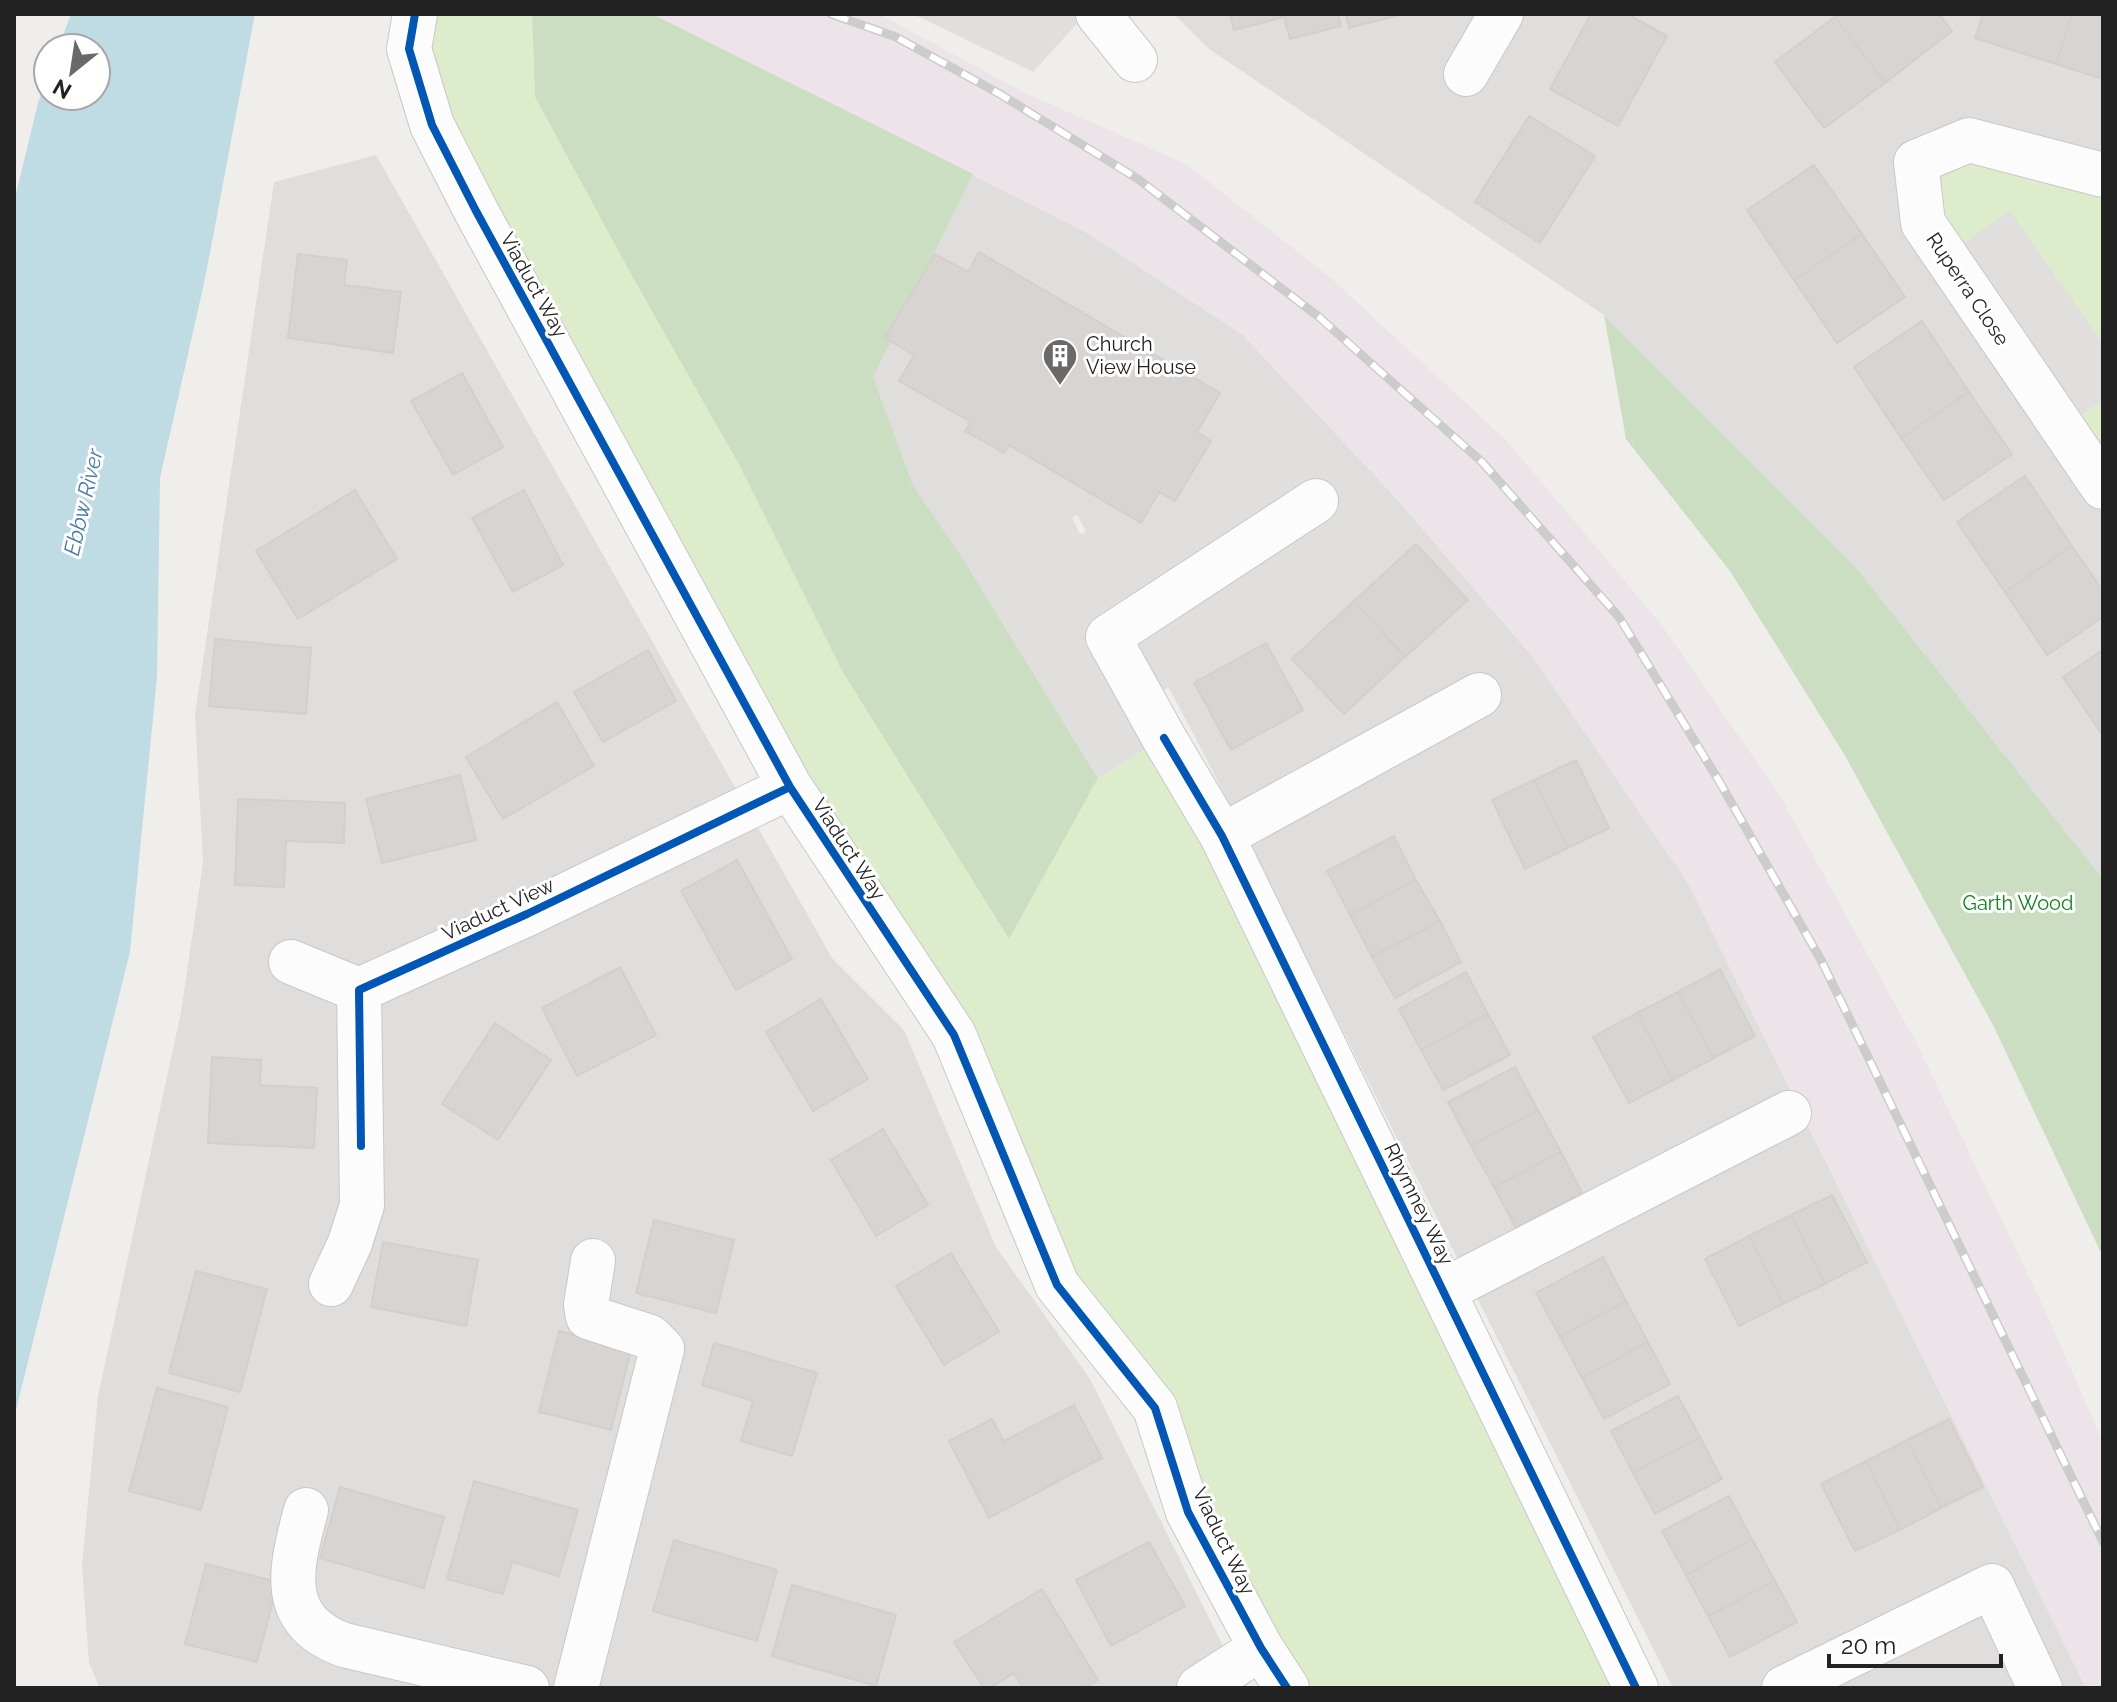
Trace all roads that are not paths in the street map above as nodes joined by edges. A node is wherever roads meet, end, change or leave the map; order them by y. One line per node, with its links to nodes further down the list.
1 (415, 14): 10 (street, Viaduct Way)
2 (1098, 14): 4 (street)
3 (1501, 14): 5 (street)
4 (1135, 60)
5 (1466, 74)
6 (2103, 175): 7 (street, Ruperra Close)
7 (2103, 487)
8 (1316, 501): 11 (street, Rhymney Way)
9 (1479, 695): 11 (street)
10 (790, 787): 13 (street, Viaduct View); 19 (street, Viaduct Way)
11 (1222, 836): 17 (street, Rhymney Way)
12 (291, 962): 13 (street)
13 (359, 990): 16 (street)
14 (1789, 1113): 17 (street)
15 (593, 1261): 21 (street)
16 (331, 1284)
17 (1443, 1291): 24 (street, Rhymney Way)
18 (306, 1510): 20 (street)
19 (1261, 1648): 22 (street); 23 (street, Viaduct Way)
20 (521, 1687)
21 (576, 1688)
22 (1199, 1688)
23 (1287, 1688)
24 (1636, 1688)
25 (1784, 1688): 26 (street)
26 (2040, 1688)

